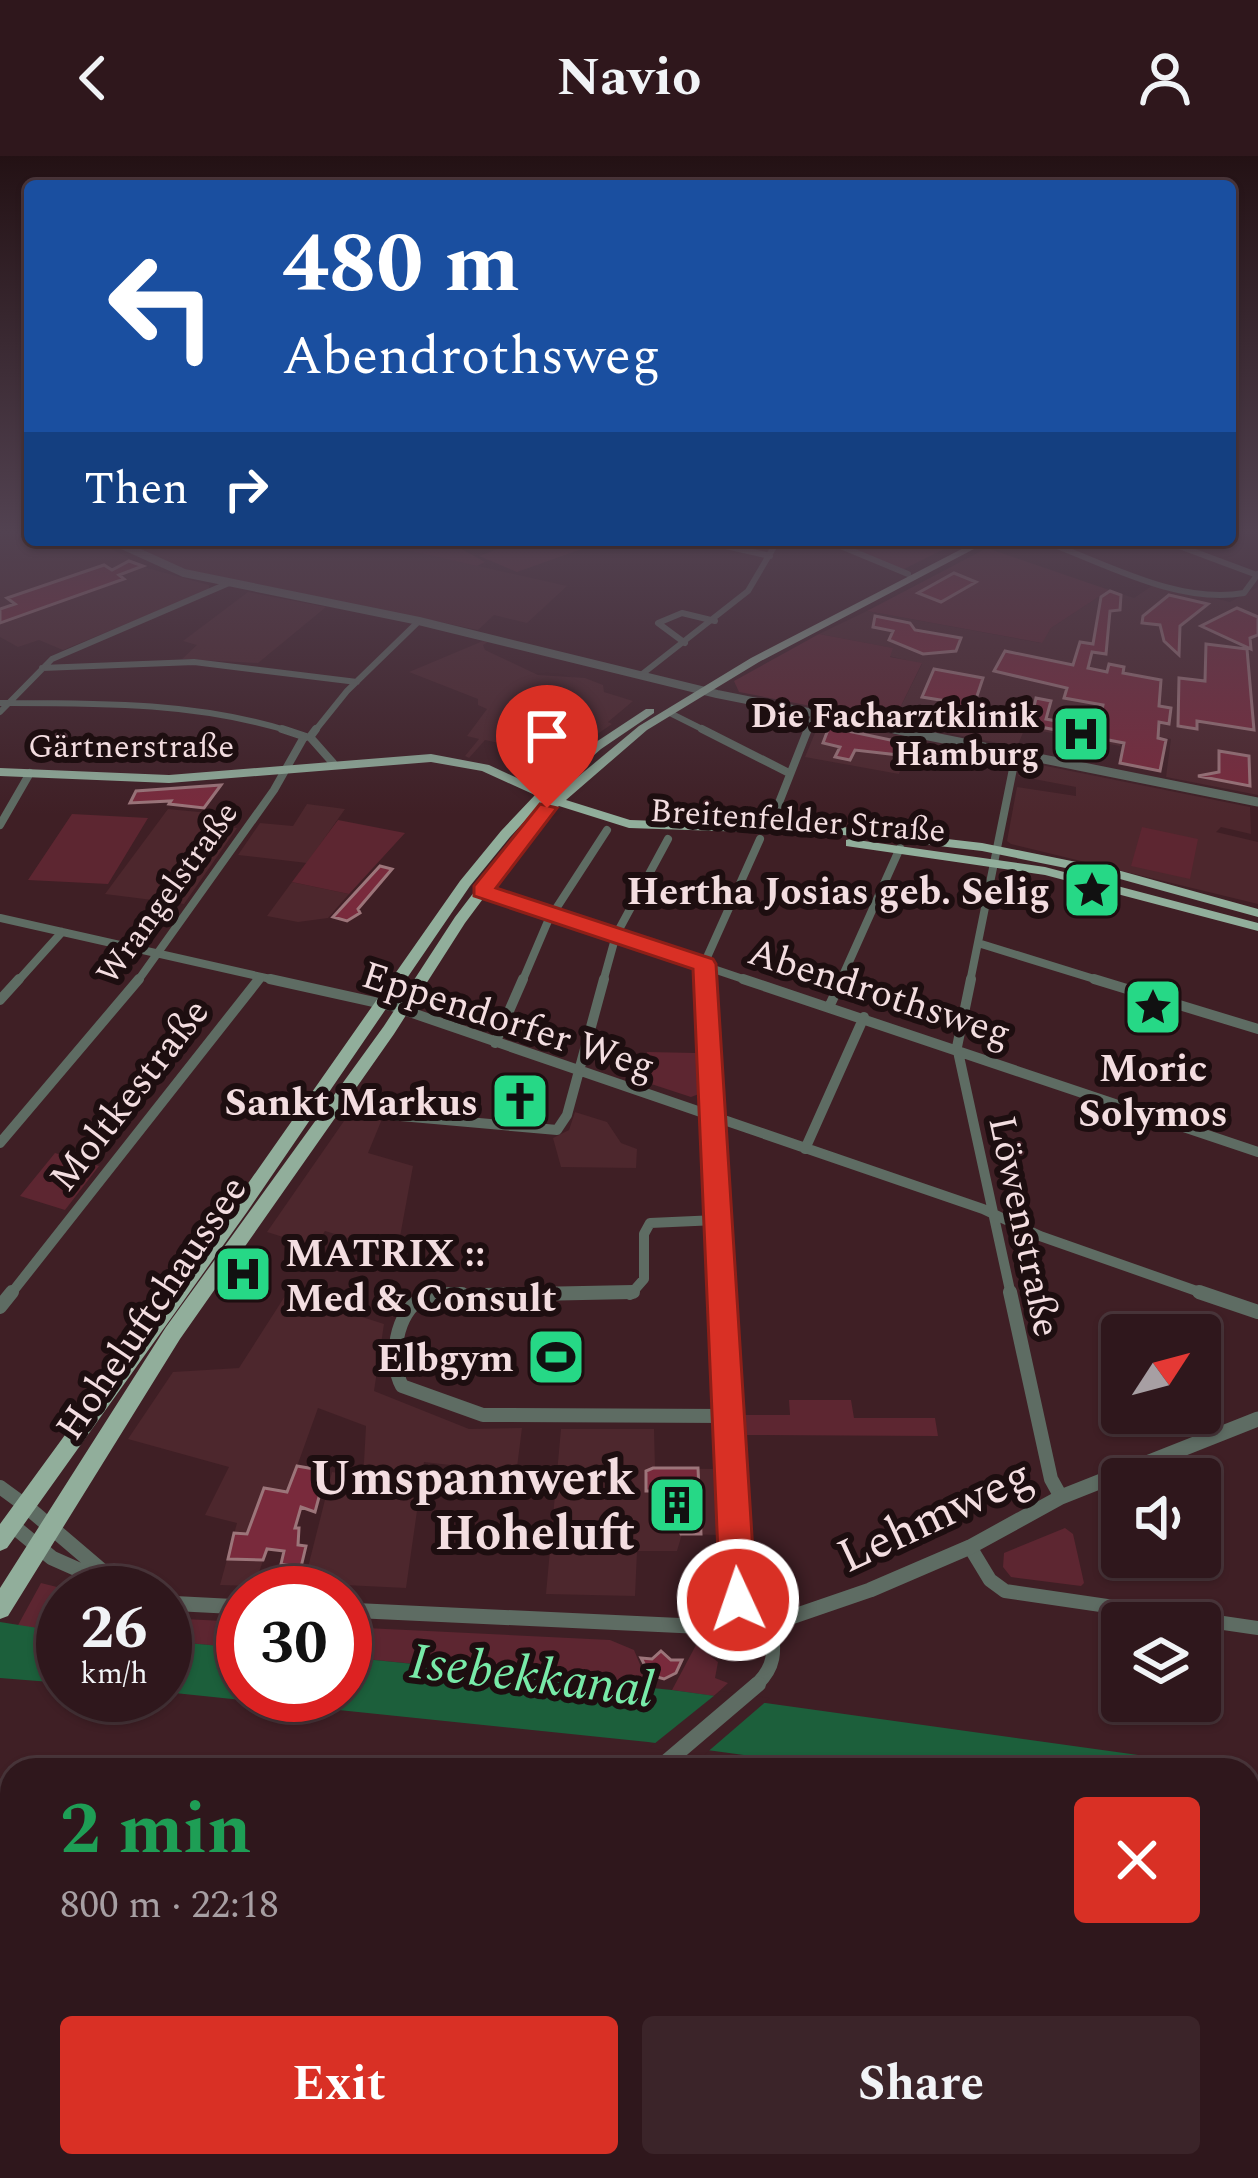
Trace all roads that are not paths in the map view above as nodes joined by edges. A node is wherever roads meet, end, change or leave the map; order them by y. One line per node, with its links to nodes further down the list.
1 (127, 626): 9 (street)
2 (414, 626): 11 (street, Wrangelstraße)
3 (442, 626): 10 (street)
4 (663, 626): 8 (street)
5 (708, 626): 8 (street)
6 (812, 626): 12 (main road)
7 (817, 626): 12 (main road)
8 (685, 643): 10 (street)
9 (42, 668): 11 (street); 13 (street)
10 (644, 672): 12 (street); 12 (street)
11 (357, 682): 16 (street, Wrangelstraße)
12 (699, 688): 14 (main road, Hoheluftchaussee); 15 (street); 23 (main road, Hoheluftchaussee)
13 (2, 706): 16 (street)
14 (670, 713): 21 (street); 23 (main road, Hoheluftchaussee)
15 (815, 713): 17 (street); 21 (street)
16 (307, 737): 18 (street); 19 (street, Wrangelstraße)
17 (1016, 754): 24 (street); 30 (street, Löwenstraße)
18 (333, 763): 19 (main road, Gärtnerstraße); 23 (main road, Gärtnerstraße)
19 (288, 768): 22 (main road, Gärtnerstraße); 39 (street, Wrangelstraße)
20 (0, 772): 22 (main road, Gärtnerstraße)
21 (787, 772): 27 (street)
22 (30, 773): 25 (street)
23 (544, 800): 26 (main road, Breitenfelder Straße); 27 (main road, Breitenfelder Straße); 31 (main road, Hoheluftchaussee); 43 (main road, Hoheluftchaussee)
24 (1258, 802)
25 (0, 825)
26 (607, 830): 28 (main road, Breitenfelder Straße); 32 (street)
27 (764, 834): 28 (main road, Breitenfelder Straße); 29 (main road, Breitenfelder Straße); 30 (main road, Breitenfelder Straße); 40 (street)
28 (668, 838): 37 (street)
29 (899, 848): 30 (main road, Breitenfelder Straße); 44 (street)
30 (994, 856): 33 (main road, Breitenfelder Straße); 35 (main road, Breitenfelder Straße); 38 (street, Löwenstraße)
31 (482, 891): 32 (street, Abendrothsweg); 45 (main road, Hoheluftchaussee)
32 (552, 914): 37 (street, Abendrothsweg); 48 (street)
33 (1258, 914)
34 (0, 918): 36 (street, Eppendorfer Weg)
35 (1258, 927)
36 (62, 932): 39 (street, Eppendorfer Weg); 42 (street)
37 (616, 935): 40 (street, Abendrothsweg); 50 (street)
38 (978, 943): 47 (street); 49 (street, Löwenstraße)
39 (160, 954): 41 (street, Eppendorfer Weg); 53 (street, Wrangelstraße)
40 (704, 964): 44 (street, Abendrothsweg); 52 (street)
41 (260, 977): 43 (street, Eppendorfer Weg); 60 (street, Moltkestraße)
42 (0, 1000)
43 (382, 1004): 45 (street, Eppendorfer Weg); 66 (main road, Hoheluftchaussee)
44 (830, 1006): 46 (street, Abendrothsweg)
45 (402, 1010): 48 (street, Eppendorfer Weg); 51 (main road, Hoheluftchaussee)
46 (864, 1017): 49 (street, Abendrothsweg); 54 (street)
47 (1258, 1029)
48 (496, 1043): 50 (street, Eppendorfer Weg)
49 (957, 1047): 55 (street, Abendrothsweg); 56 (street, Löwenstraße)
50 (577, 1072): 51 (street); 52 (street, Eppendorfer Weg)
51 (336, 1104): 67 (main road, Hoheluftchaussee)
52 (715, 1118): 54 (street, Eppendorfer Weg); 57 (street)
53 (0, 1143)
54 (805, 1148): 56 (street, Eppendorfer Weg)
55 (1258, 1152)
56 (993, 1214): 61 (street, Eppendorfer Weg); 65 (street, Löwenstraße)
57 (717, 1220): 59 (street); 62 (street)
58 (462, 1294): 62 (street)
59 (485, 1294)
60 (0, 1307)
61 (1258, 1312)
62 (728, 1416): 76 (street)
63 (1258, 1419): 65 (street, Lehmweg)
64 (0, 1487): 66 (street)
65 (1061, 1497): 70 (street, Lehmweg)
66 (26, 1506): 67 (street); 68 (main road, Hoheluftchaussee)
67 (50, 1525): 69 (main road, Hoheluftchaussee); 72 (street)
68 (4, 1526): 69 (street)
69 (38, 1547): 71 (street); 73 (main road, Hoheluftchaussee)
70 (970, 1547): 75 (street, Lehmweg); 77 (street)
71 (67, 1566)
72 (98, 1566)
73 (0, 1607)
74 (372, 1611): 76 (street, Lehmweg)
75 (771, 1624): 76 (street, Lehmweg); 78 (street)
76 (739, 1627)
77 (1258, 1628)
78 (671, 1758)

